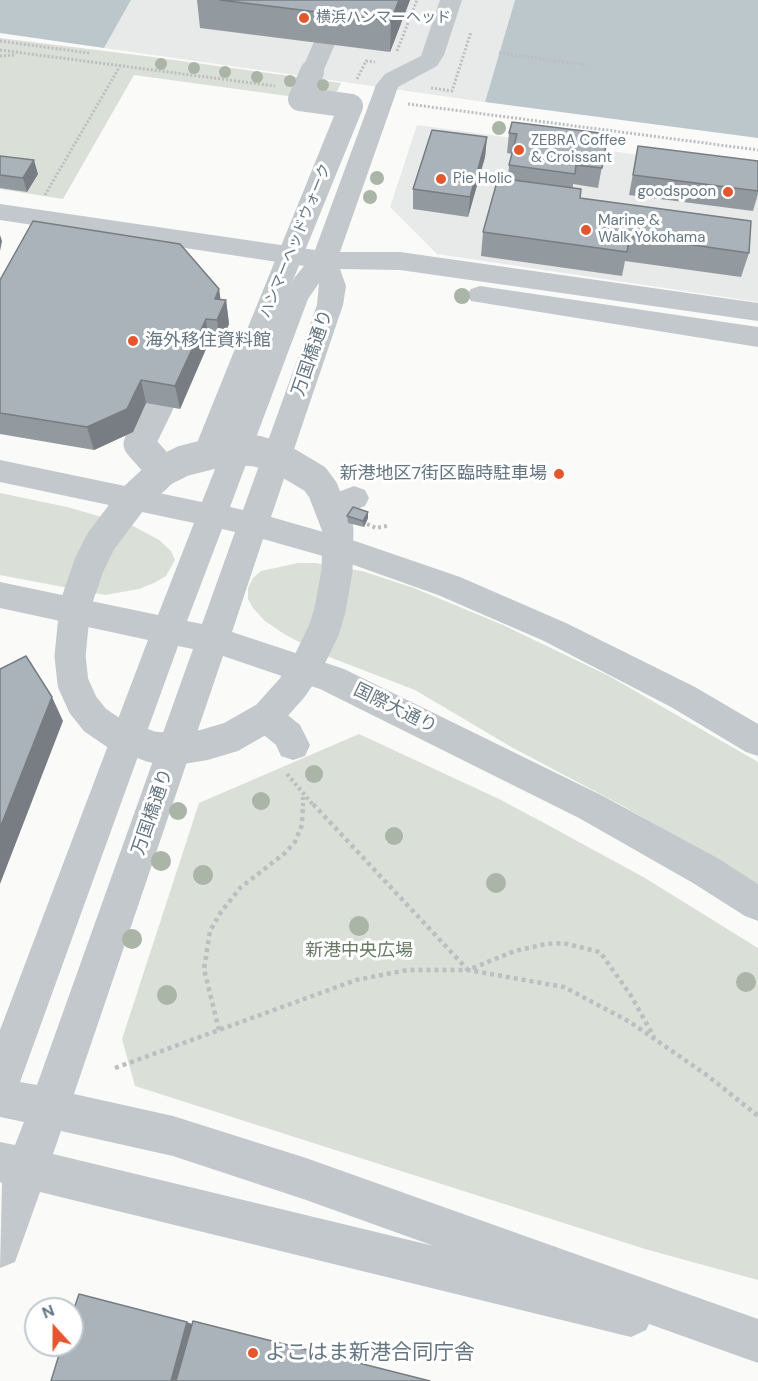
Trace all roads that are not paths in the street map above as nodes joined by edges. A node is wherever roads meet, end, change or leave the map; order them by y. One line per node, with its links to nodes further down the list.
1 (451, 0): 4 (street)
2 (324, 44): 8 (street, ハンマーヘッドウォーク, bridge)
3 (0, 212): 4 (street)
4 (324, 260): 5 (street); 6 (street); 11 (street, 万国橋通り); 12 (street, 万国橋通り)
5 (758, 312)
6 (758, 337)
7 (158, 405): 10 (street, bridge)
8 (210, 452): 10 (street, bridge); 16 (street, bridge)
9 (0, 471): 11 (street)
10 (163, 471): 16 (street, bridge)
11 (213, 514): 12 (street); 14 (street, 万国橋通り)
12 (253, 524): 15 (street, 万国橋通り); 17 (street)
13 (0, 595): 14 (street, 国際大通り)
14 (168, 630): 15 (street, 国際大通り); 20 (street, 万国橋通り)
15 (213, 640): 19 (street, 国際大通り); 22 (street, 万国橋通り)
16 (266, 717): 18 (street)
17 (758, 741)
18 (287, 755)
19 (758, 904)
20 (0, 1082)
21 (0, 1097): 22 (street)
22 (49, 1108): 23 (street, 万国橋通り); 25 (street)
23 (14, 1166): 24 (street, 万国橋通り); 26 (street)
24 (0, 1246)
25 (758, 1341)
26 (758, 1346)

